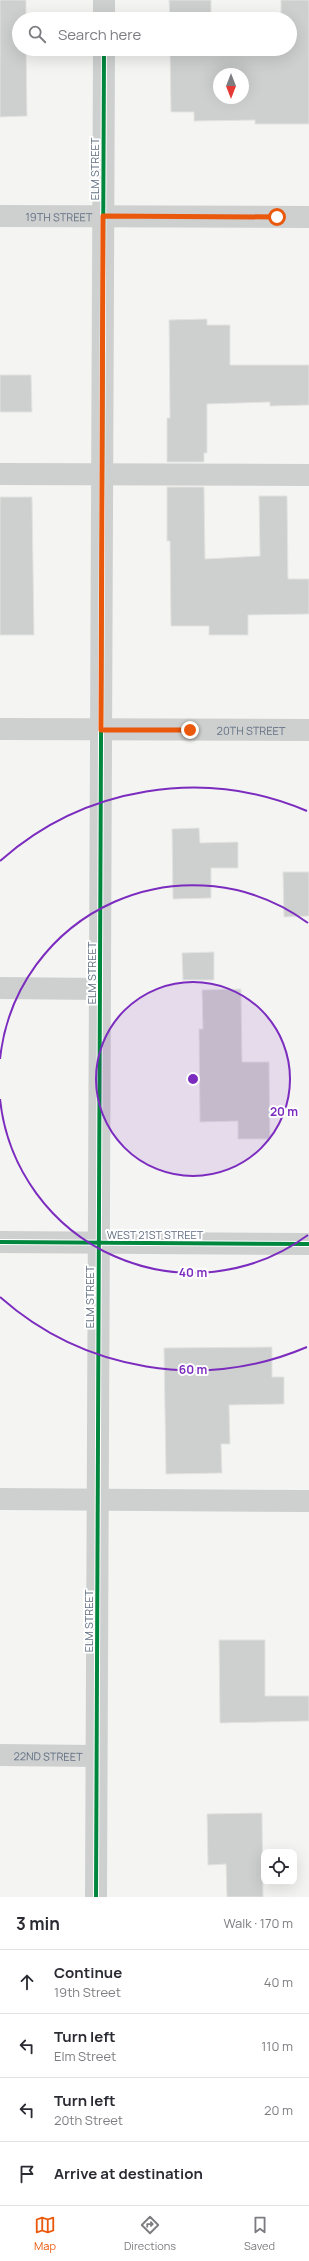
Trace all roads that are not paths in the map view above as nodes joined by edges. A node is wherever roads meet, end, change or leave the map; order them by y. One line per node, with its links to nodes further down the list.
1 (104, 0): 2 (street)
2 (104, 12)
3 (104, 56): 5 (street, ELM STREET)
4 (0, 216): 5 (street, 19TH STREET)
5 (103, 216): 6 (street, 19TH STREET); 8 (street, ELM STREET)
6 (309, 217)
7 (0, 474): 8 (street)
8 (102, 475): 9 (street); 11 (street, ELM STREET)
9 (309, 475)
10 (0, 729): 11 (street, 20TH STREET)
11 (101, 730): 12 (street, 20TH STREET); 14 (street, ELM STREET)
12 (309, 730)
13 (0, 988): 14 (street)
14 (100, 989): 16 (street, ELM STREET)
15 (0, 1242): 16 (street, WEST 21ST STREET)
16 (99, 1243): 17 (street, WEST 21ST STREET); 19 (street, ELM STREET)
17 (309, 1244)
18 (0, 1499): 19 (street)
19 (97, 1500): 20 (street); 22 (street, ELM STREET)
20 (309, 1501)
21 (0, 1755): 22 (street, 22ND STREET)
22 (96, 1756): 23 (street, ELM STREET)
23 (96, 1897)

